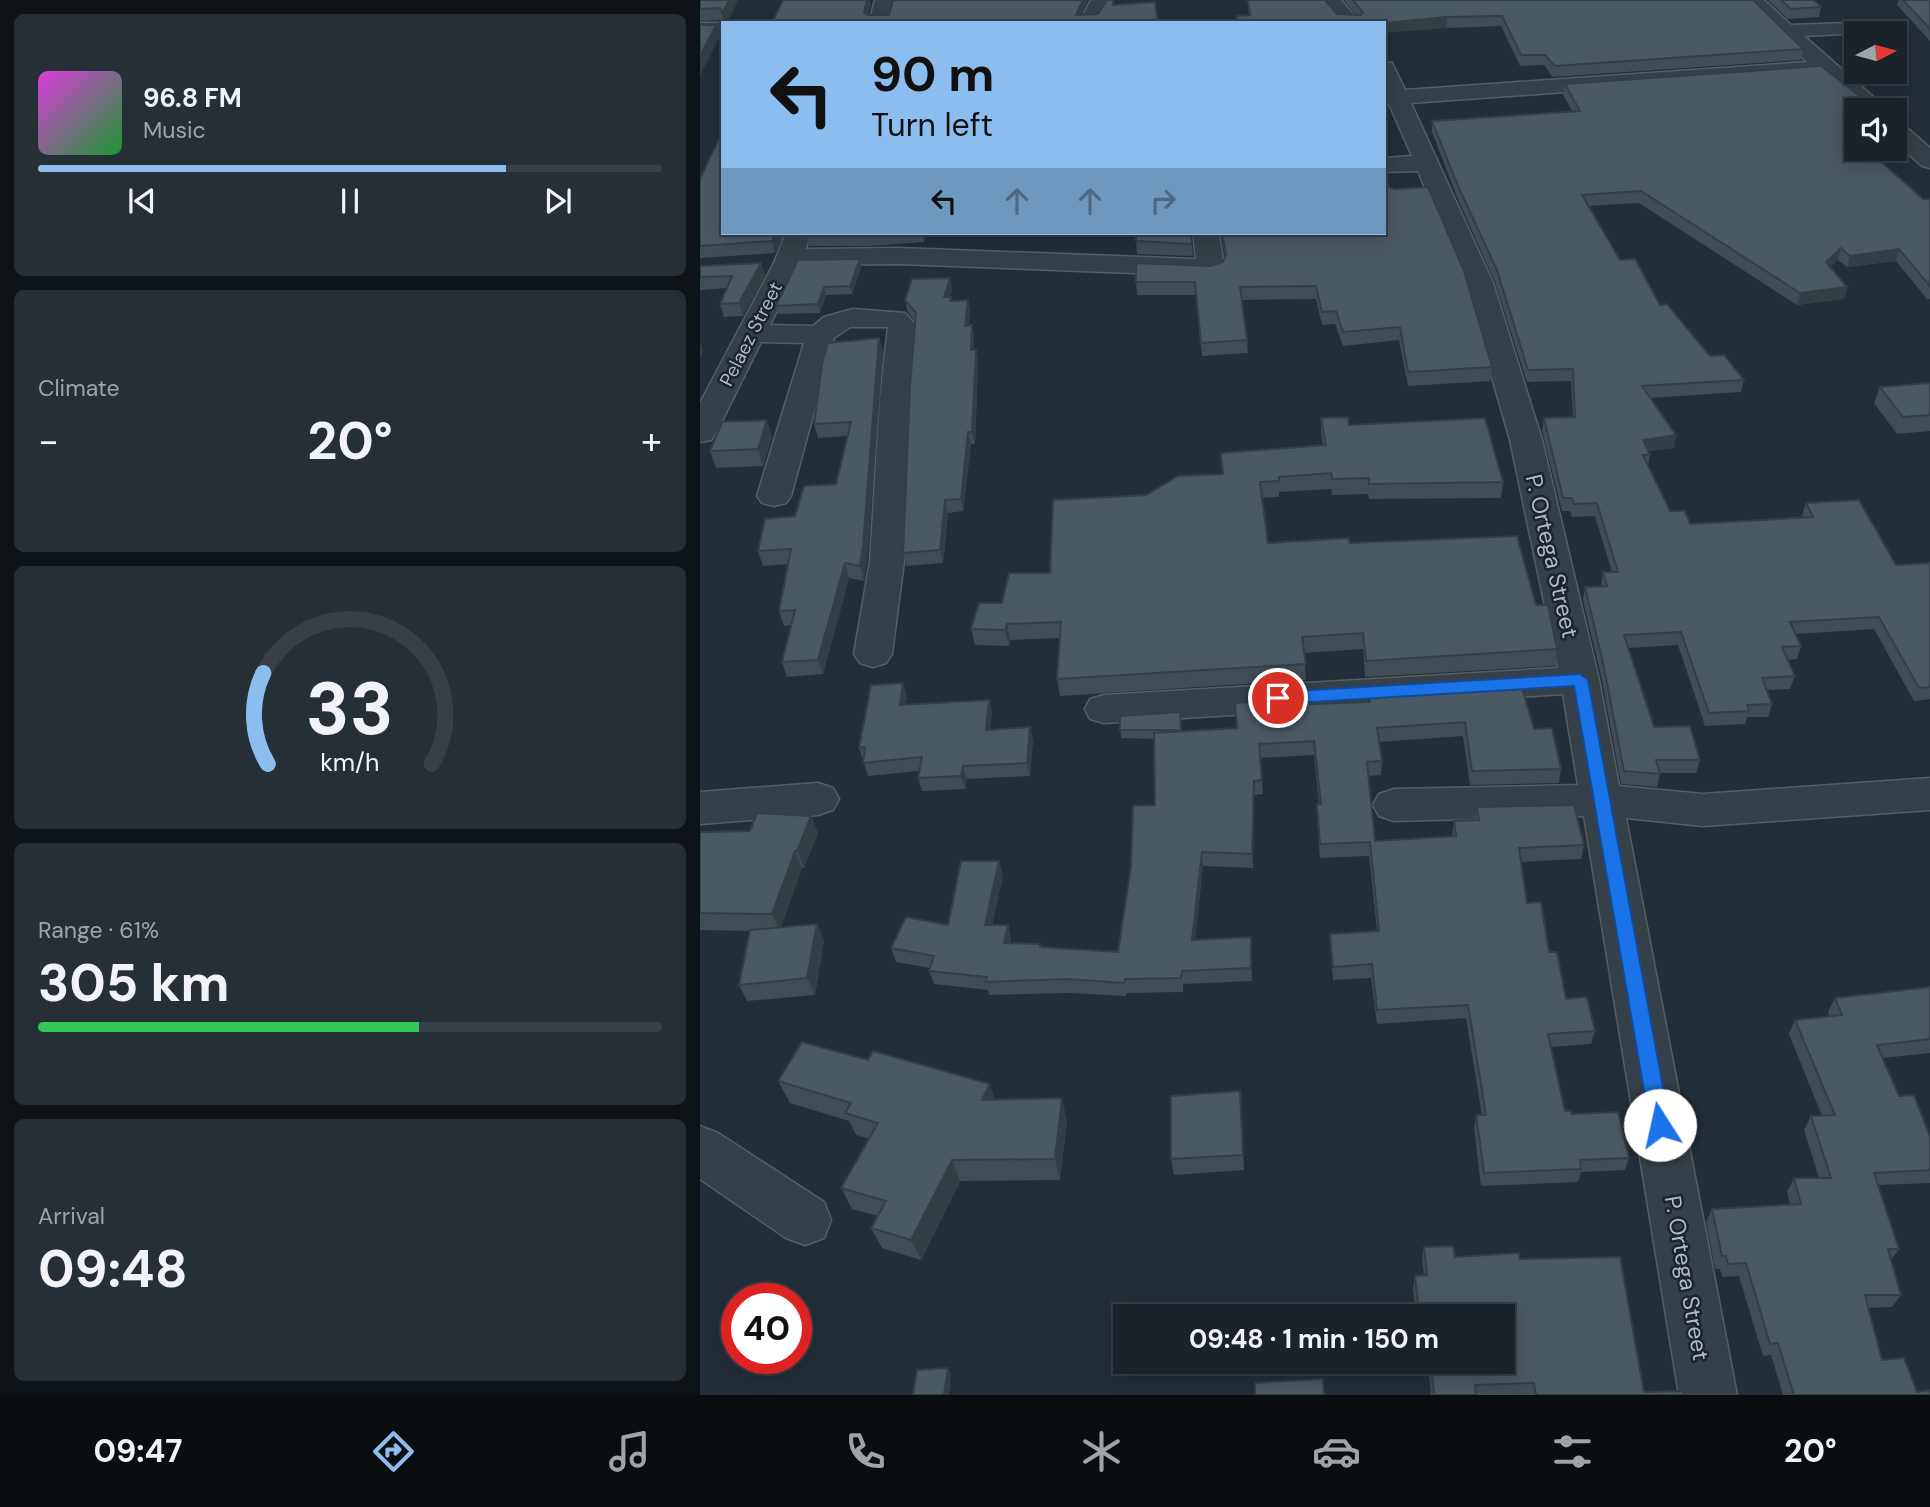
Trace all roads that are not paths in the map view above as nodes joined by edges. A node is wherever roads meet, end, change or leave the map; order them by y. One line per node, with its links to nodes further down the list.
1 (885, 0): 5 (street)
2 (1101, 0): 6 (street)
3 (1330, 0): 7 (street)
4 (1753, 0): 11 (street)
5 (880, 21)
6 (1088, 21)
7 (1348, 21)
8 (1844, 27): 11 (street)
9 (700, 29): 10 (street)
10 (721, 29)
11 (1785, 31): 12 (street)
12 (1825, 67): 13 (street); 14 (street)
13 (1389, 88): 17 (street, P. Ortega Street)
14 (1862, 98)
15 (1907, 139): 16 (street)
16 (1930, 161)
17 (1428, 163): 18 (street); 28 (street, P. Ortega Street)
18 (1386, 165)
19 (1206, 235): 20 (street)
20 (792, 251): 21 (street); 22 (street, Pelaez Street)
21 (754, 265)
22 (751, 334): 23 (street); 24 (street, Pelaez Street)
23 (821, 335): 26 (street); 27 (street)
24 (711, 387): 25 (street, Pelaez Street)
25 (700, 433)
26 (774, 496)
27 (873, 654)
28 (1580, 680): 29 (street); 32 (street, P. Ortega Street)
29 (1104, 709)
30 (1930, 794): 32 (street)
31 (818, 799): 34 (street)
32 (1602, 800): 33 (street); 37 (street, P. Ortega Street)
33 (1394, 805)
34 (700, 808)
35 (700, 1150): 36 (street)
36 (804, 1220)
37 (1708, 1395)

